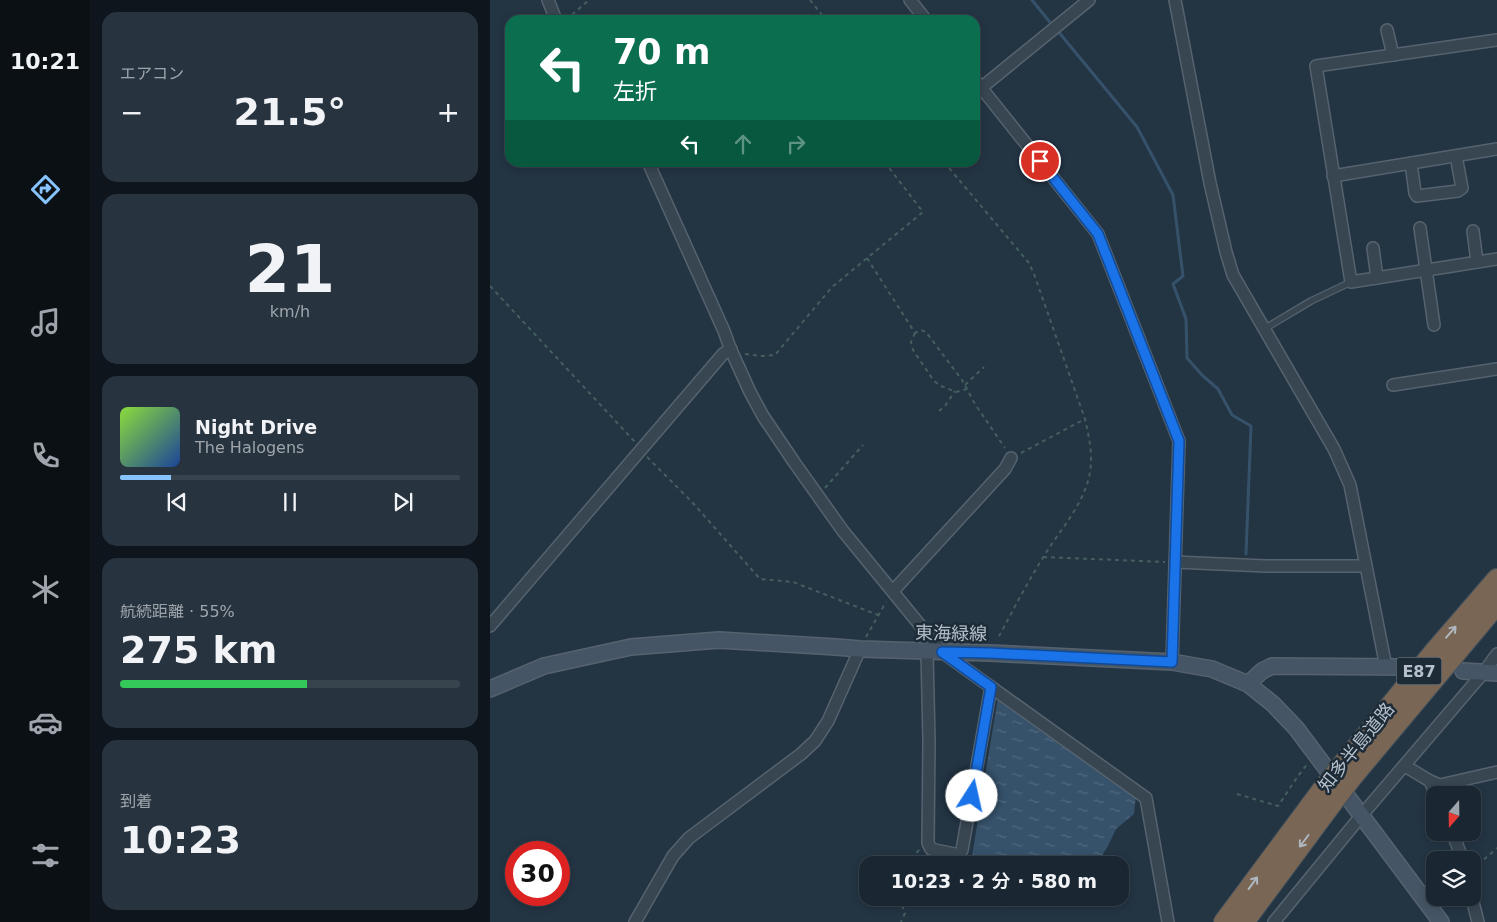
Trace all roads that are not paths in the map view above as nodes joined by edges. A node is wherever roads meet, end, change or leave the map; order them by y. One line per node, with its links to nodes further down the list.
1 (548, 0): 5 (street)
2 (910, 0): 6 (street)
3 (1089, 0): 10 (street)
4 (1175, 0): 26 (street)
5 (554, 15)
6 (922, 15)
7 (1387, 30): 9 (street)
8 (1497, 40): 9 (street)
9 (1392, 55): 16 (street)
10 (980, 83)
11 (980, 86): 31 (street)
12 (1497, 149): 13 (street)
13 (1456, 156): 14 (street); 14 (street)
14 (1411, 163): 16 (street)
15 (650, 167): 27 (street)
16 (1333, 176): 24 (street)
17 (1420, 228): 22 (street)
18 (1473, 231): 21 (street)
19 (1373, 248): 23 (street)
20 (1497, 259): 21 (street)
21 (1478, 262): 22 (street)
22 (1426, 270): 23 (street); 25 (street)
23 (1377, 278): 24 (street)
24 (1351, 282): 26 (lane)
25 (1434, 325)
26 (1264, 329): 32 (street)
27 (731, 350): 34 (street); 36 (street)
28 (1497, 369): 29 (street)
29 (1393, 385)
30 (1011, 458): 34 (street)
31 (1175, 562): 32 (street); 40 (street)
32 (1366, 566): 41 (street)
33 (1497, 579): 49 (highway, 知多半島道路 / E87, one-way to 33)
34 (894, 592): 38 (street)
35 (1497, 604): 49 (highway, 知多半島道路 / E87)
36 (490, 626)
37 (860, 649): 38 (main road, 東海緑線); 47 (main road, 東海緑線); 56 (street)
38 (934, 652): 40 (main road, 東海緑線); 46 (street); 46 (street)
39 (1497, 654): 44 (street)
40 (1172, 662): 45 (main road, 東海緑線)
41 (1386, 667): 42 (main road); 45 (main road)
42 (1408, 667)
43 (1463, 672): 44 (main road)
44 (1491, 672): 48 (street)
45 (1248, 684): 54 (main road, 東海緑線)
46 (991, 687): 57 (street)
47 (490, 689)
48 (1405, 766): 51 (street); 54 (street)
49 (1348, 770): 53 (highway, 知多半島道路 / E87, bridge)
50 (1497, 772): 51 (street)
51 (1430, 781): 52 (street)
52 (1432, 786)
53 (1328, 796): 58 (highway, 知多半島道路 / E87, one-way to 53); 59 (highway, 知多半島道路 / E87, one-way to 59)
54 (1362, 816): 60 (street); 61 (main road, 東海緑線)
55 (1474, 906): 62 (street)
56 (635, 922)
57 (1168, 922)
58 (1224, 922)
59 (1244, 922)
60 (1274, 922)
61 (1441, 922)
62 (1478, 922)

